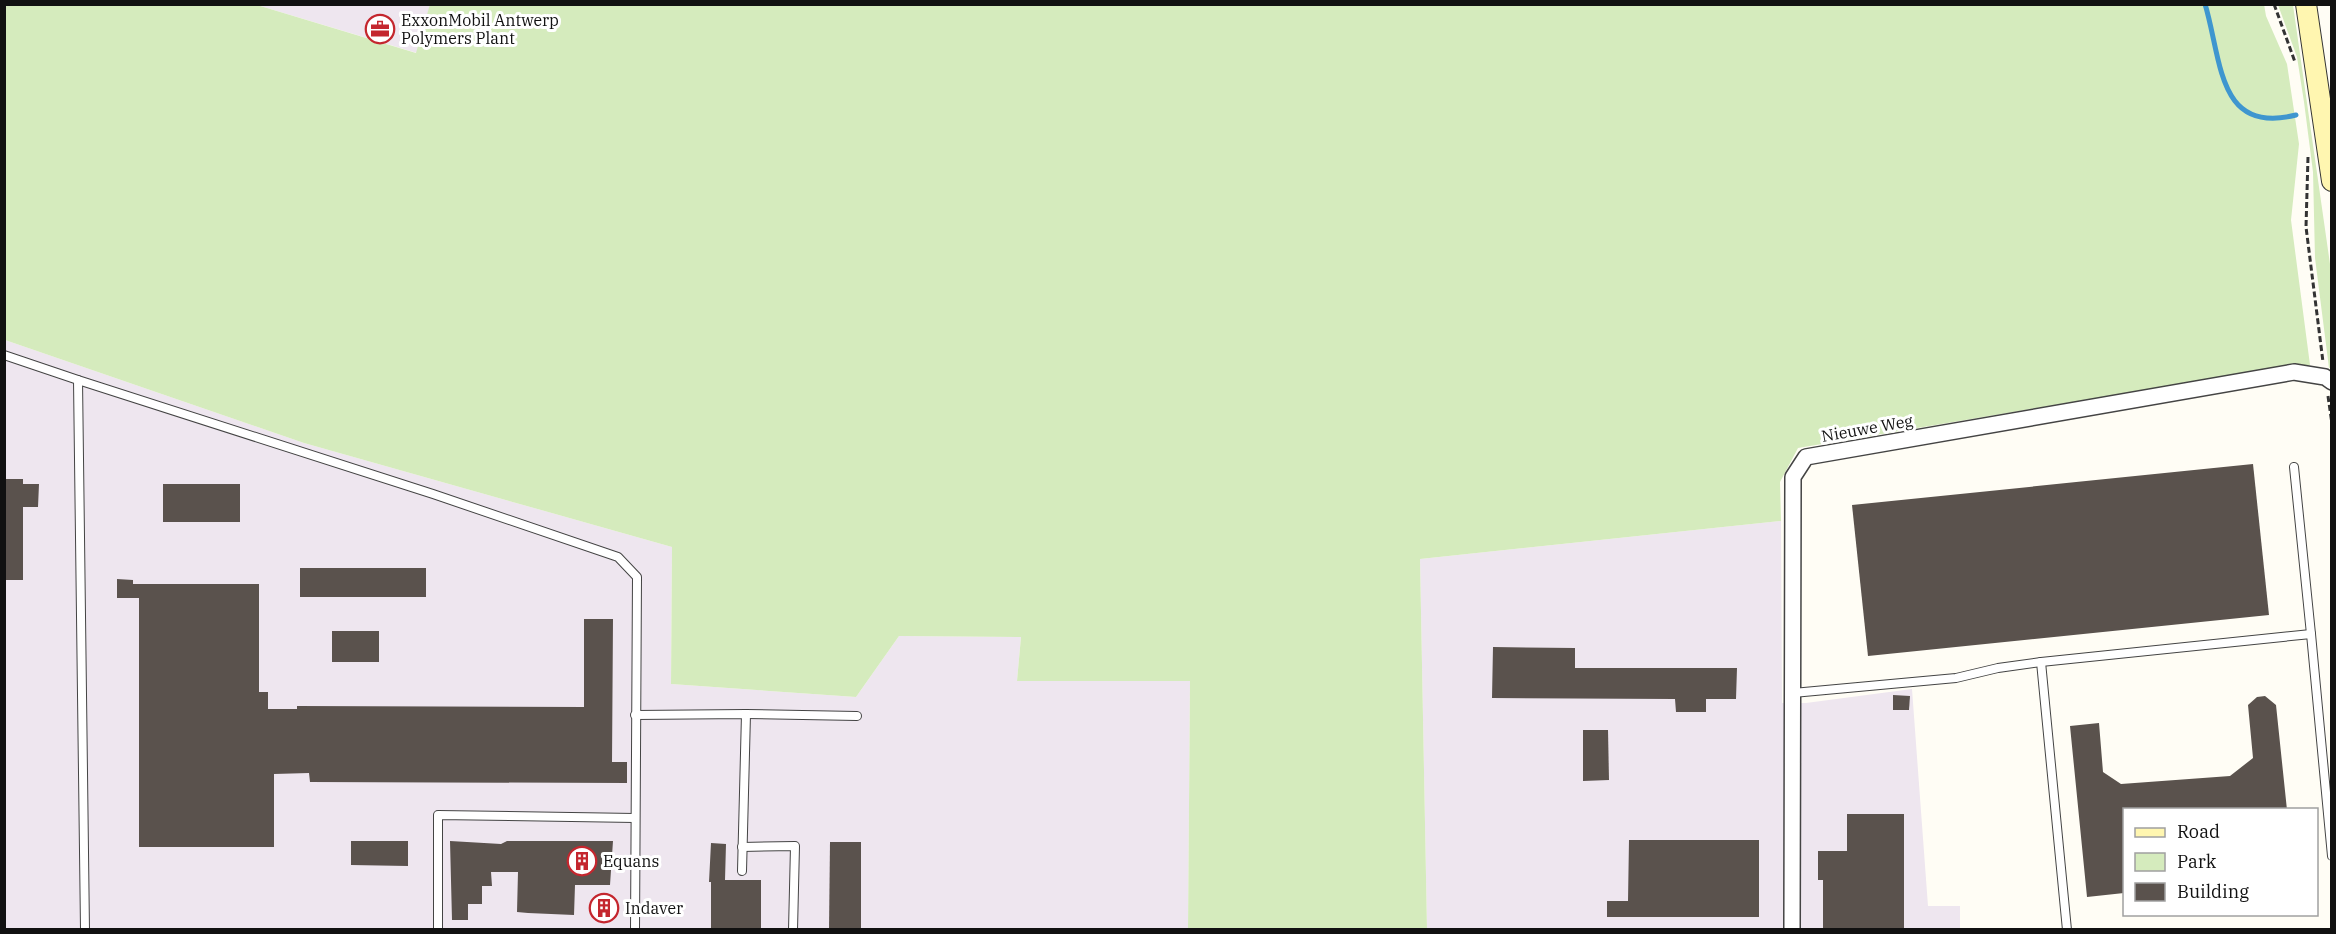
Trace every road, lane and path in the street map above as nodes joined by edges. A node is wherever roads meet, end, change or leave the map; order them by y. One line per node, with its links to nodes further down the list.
1 (2274, 4): 3 (path)
2 (2306, 4): 5 (main road)
3 (2295, 65)
4 (2308, 150): 8 (path)
5 (2331, 181)
6 (4, 356): 7 (lane)
7 (78, 380): 15 (lane); 21 (lane)
8 (2328, 380): 9 (path); 13 (street, Nieuwe Weg)
9 (2331, 424)
10 (2294, 467): 11 (lane)
11 (2311, 634): 12 (lane); 19 (lane)
12 (2041, 662): 13 (lane); 26 (lane)
13 (1793, 693): 25 (street, Nieuwe Weg)
14 (746, 714): 15 (lane); 16 (lane); 18 (lane)
15 (635, 715): 17 (lane)
16 (857, 716)
17 (635, 818): 22 (lane); 23 (lane)
18 (742, 847): 20 (lane); 24 (lane)
19 (2331, 856)
20 (742, 871)
21 (85, 930)
22 (438, 930)
23 (635, 930)
24 (793, 930)
25 (1792, 930)
26 (2067, 930)

